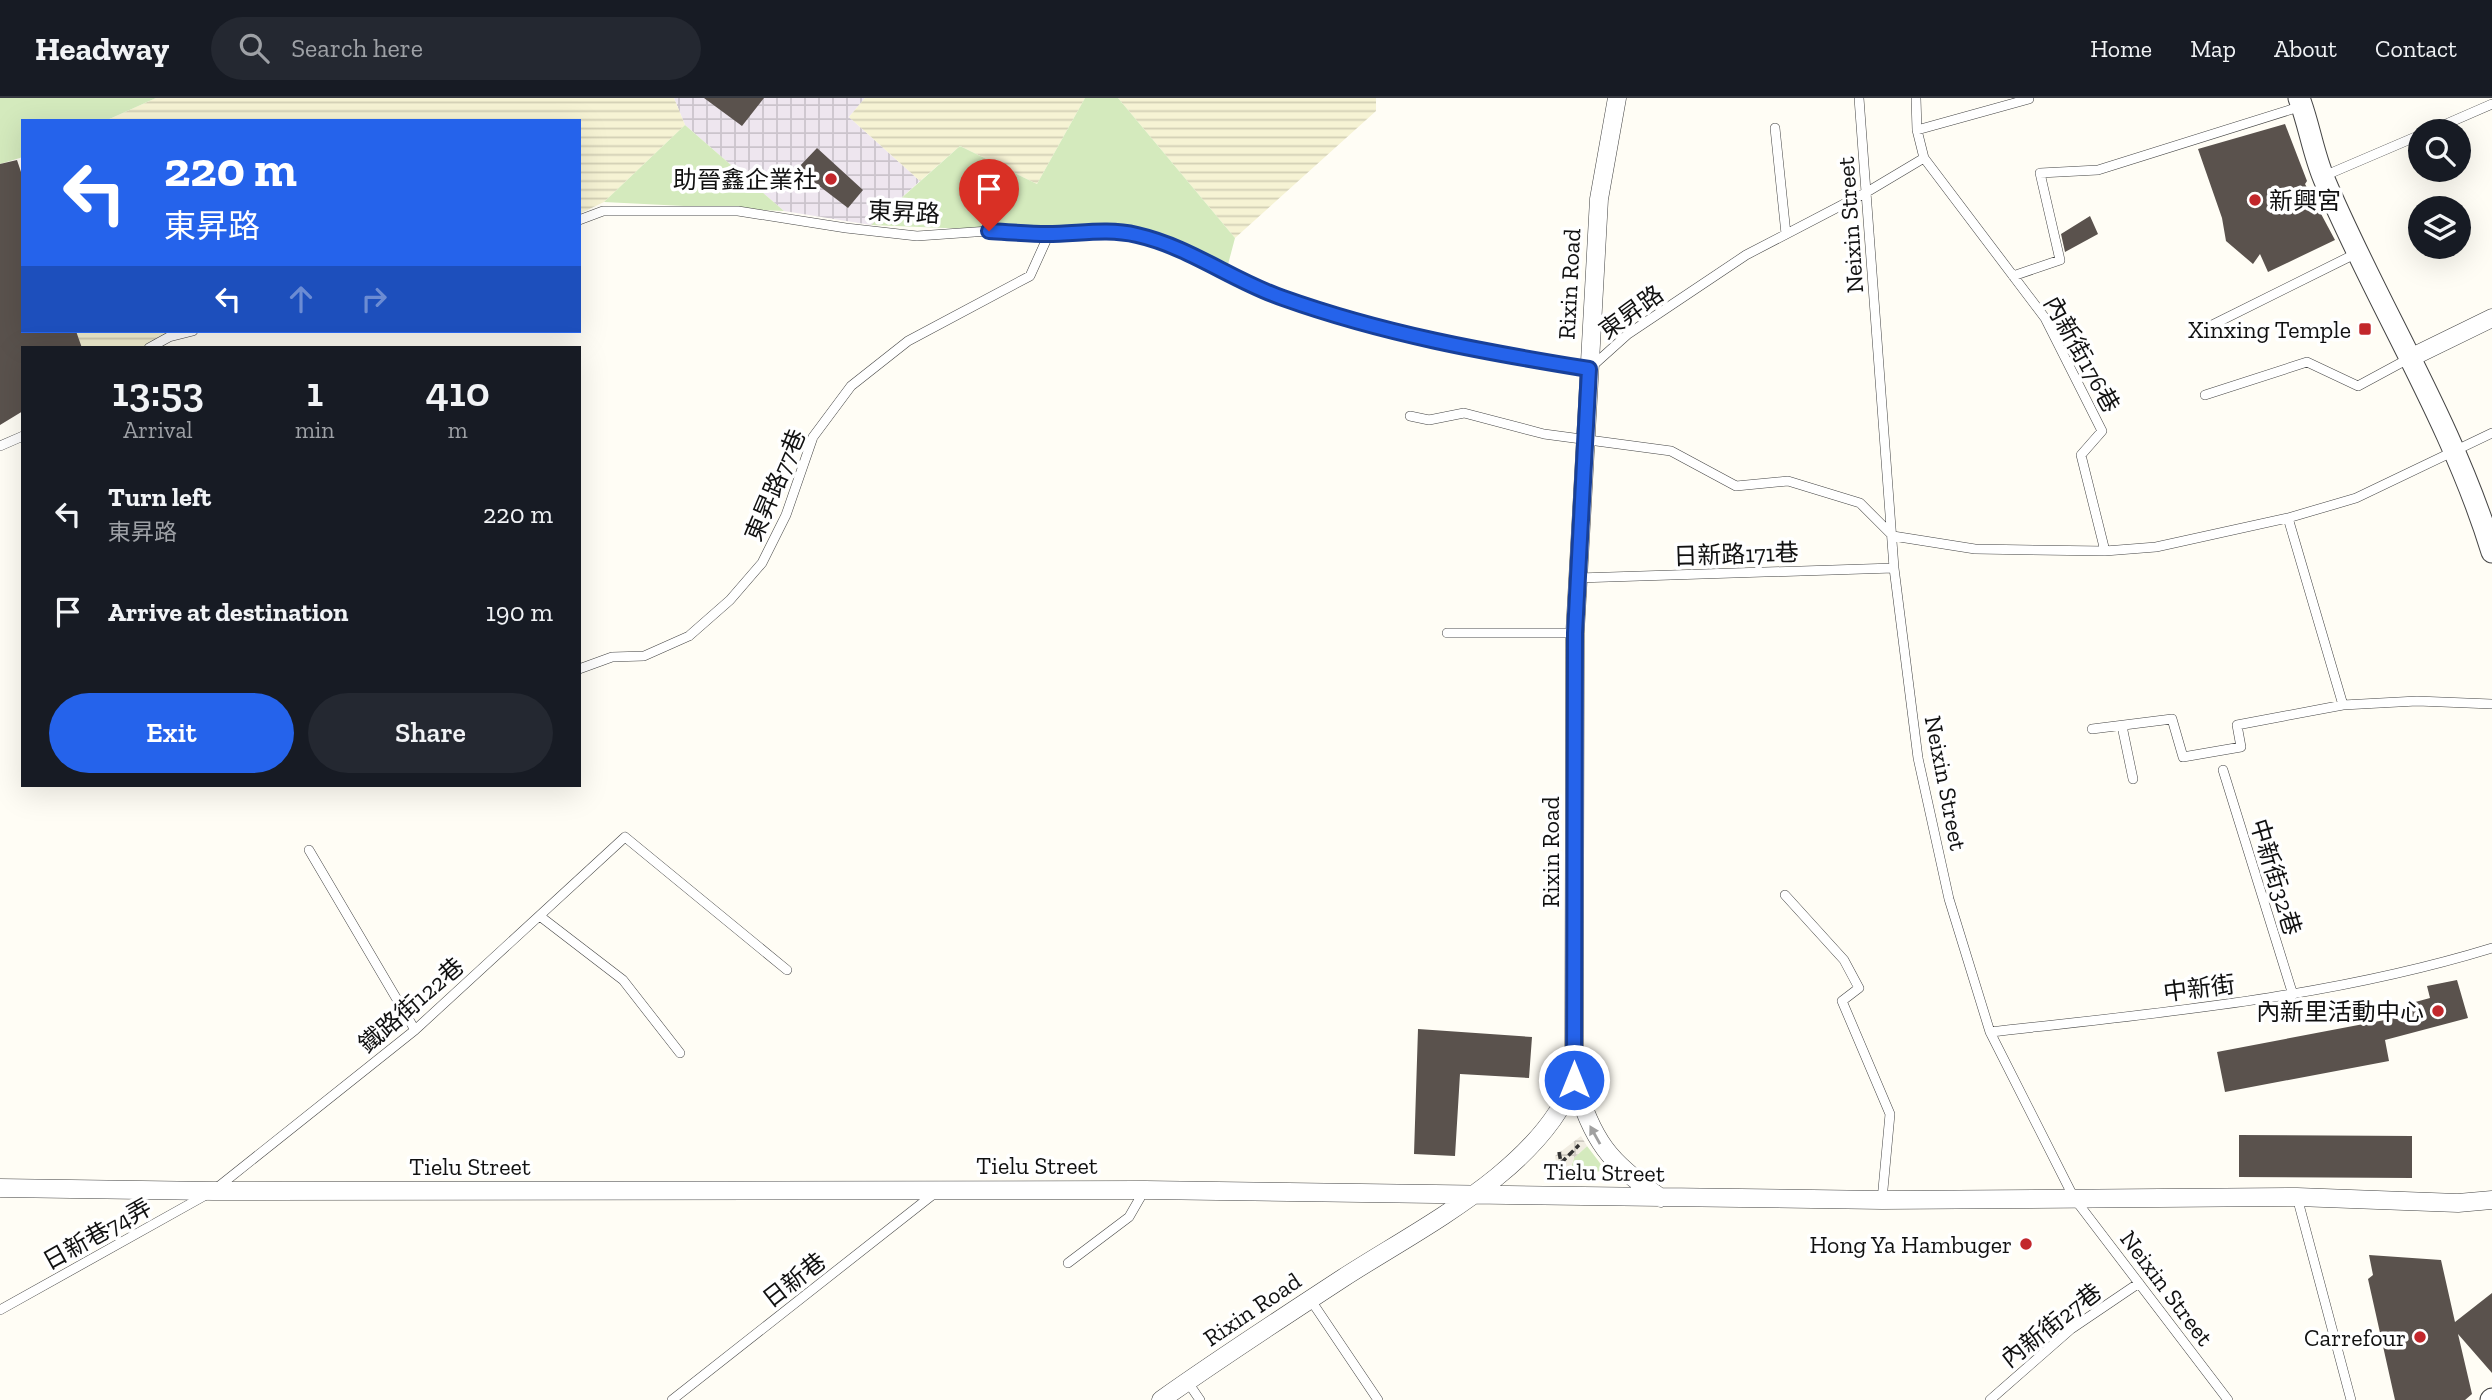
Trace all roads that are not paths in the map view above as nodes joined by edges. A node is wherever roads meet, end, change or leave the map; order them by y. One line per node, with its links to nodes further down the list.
1 (1617, 98): 24 (street, Rixin Road)
2 (1859, 98): 13 (lane, Neixin Street)
3 (1916, 98): 9 (lane, 內新街176巷)
4 (2029, 99): 9 (lane)
5 (2301, 102): 12 (street); 18 (lane)
6 (2492, 104): 7 (lane)
7 (2458, 119)
8 (1775, 128): 16 (lane)
9 (1917, 130): 11 (lane, 內新街176巷)
10 (2408, 140): 12 (lane)
11 (1924, 158): 13 (lane); 18 (lane, 內新街176巷)
12 (2323, 177): 17 (street)
13 (1867, 192): 16 (lane, 東昇路); 33 (lane, Neixin Street)
14 (581, 219): 15 (lane, 東昇路)
15 (1049, 234): 24 (lane, 東昇路); 40 (lane, 東昇路77巷)
16 (1786, 234): 24 (lane, 東昇路)
17 (2359, 252): 20 (lane); 23 (street)
18 (2013, 276): 34 (lane, 內新街176巷)
19 (2492, 317): 23 (street)
20 (2200, 331)
21 (185, 333): 22 (lane)
22 (153, 346)
23 (2409, 359): 25 (lane); 31 (street)
24 (1589, 369): 29 (street, Rixin Road)
25 (2205, 395)
26 (1410, 416): 29 (lane)
27 (2492, 433): 31 (lane)
28 (21, 437): 30 (lane)
29 (1585, 438): 33 (lane); 37 (street, Rixin Road)
30 (0, 446)
31 (2456, 450): 32 (lane); 35 (street)
32 (2288, 518): 34 (lane); 42 (lane)
33 (1893, 536): 34 (lane); 36 (lane, Neixin Street)
34 (2105, 551)
35 (2492, 552)
36 (1894, 568): 37 (lane, 日新路171巷); 54 (lane, Neixin Street)
37 (1578, 578): 39 (street, Rixin Road)
38 (1447, 632): 39 (lane)
39 (1575, 633): 56 (street, Rixin Road)
40 (581, 668)
41 (2492, 704): 42 (lane)
42 (2343, 705): 43 (lane)
43 (2122, 726): 44 (lane); 46 (lane)
44 (2092, 729)
45 (2223, 770): 52 (lane, 中新街32巷)
46 (2133, 779)
47 (309, 850): 53 (lane)
48 (1785, 894): 65 (lane)
49 (541, 916): 51 (lane, 鐵路街122巷); 53 (lane, 鐵路街122巷); 55 (lane)
50 (2492, 948): 52 (lane, 中新街)
51 (787, 970)
52 (2293, 995): 54 (lane, 中新街)
53 (415, 1030): 60 (lane, 鐵路街122巷)
54 (1990, 1032): 64 (lane, Neixin Street)
55 (680, 1053)
56 (1574, 1080): 61 (street, Rixin Road); 63 (street, one-way to 56)
57 (0, 1188): 60 (street, Tielu Street)
58 (939, 1190): 59 (street, Tielu Street); 60 (street, Tielu Street); 72 (lane, 日新巷)
59 (1144, 1190): 61 (street, Tielu Street); 67 (lane)
60 (213, 1191): 70 (lane, 日新巷74弄)
61 (1472, 1195): 63 (street, Tielu Street); 69 (street, Rixin Road)
62 (2297, 1197): 64 (street, Tielu Street); 66 (street, Tielu Street); 78 (lane)
63 (1661, 1198): 65 (street, Tielu Street)
64 (2074, 1198): 65 (street, Tielu Street); 68 (lane, Neixin Street)
65 (1882, 1200)
66 (2492, 1200)
67 (1068, 1263)
68 (2139, 1283): 76 (lane, 內新街27巷); 77 (lane, Neixin Street)
69 (1310, 1299): 71 (street, Rixin Road); 75 (lane)
70 (0, 1310)
71 (1187, 1381): 73 (street, Rixin Road); 74 (lane)
72 (672, 1400)
73 (1161, 1400)
74 (1200, 1400)
75 (1378, 1400)
76 (1990, 1400)
77 (2228, 1400)
78 (2351, 1400)

